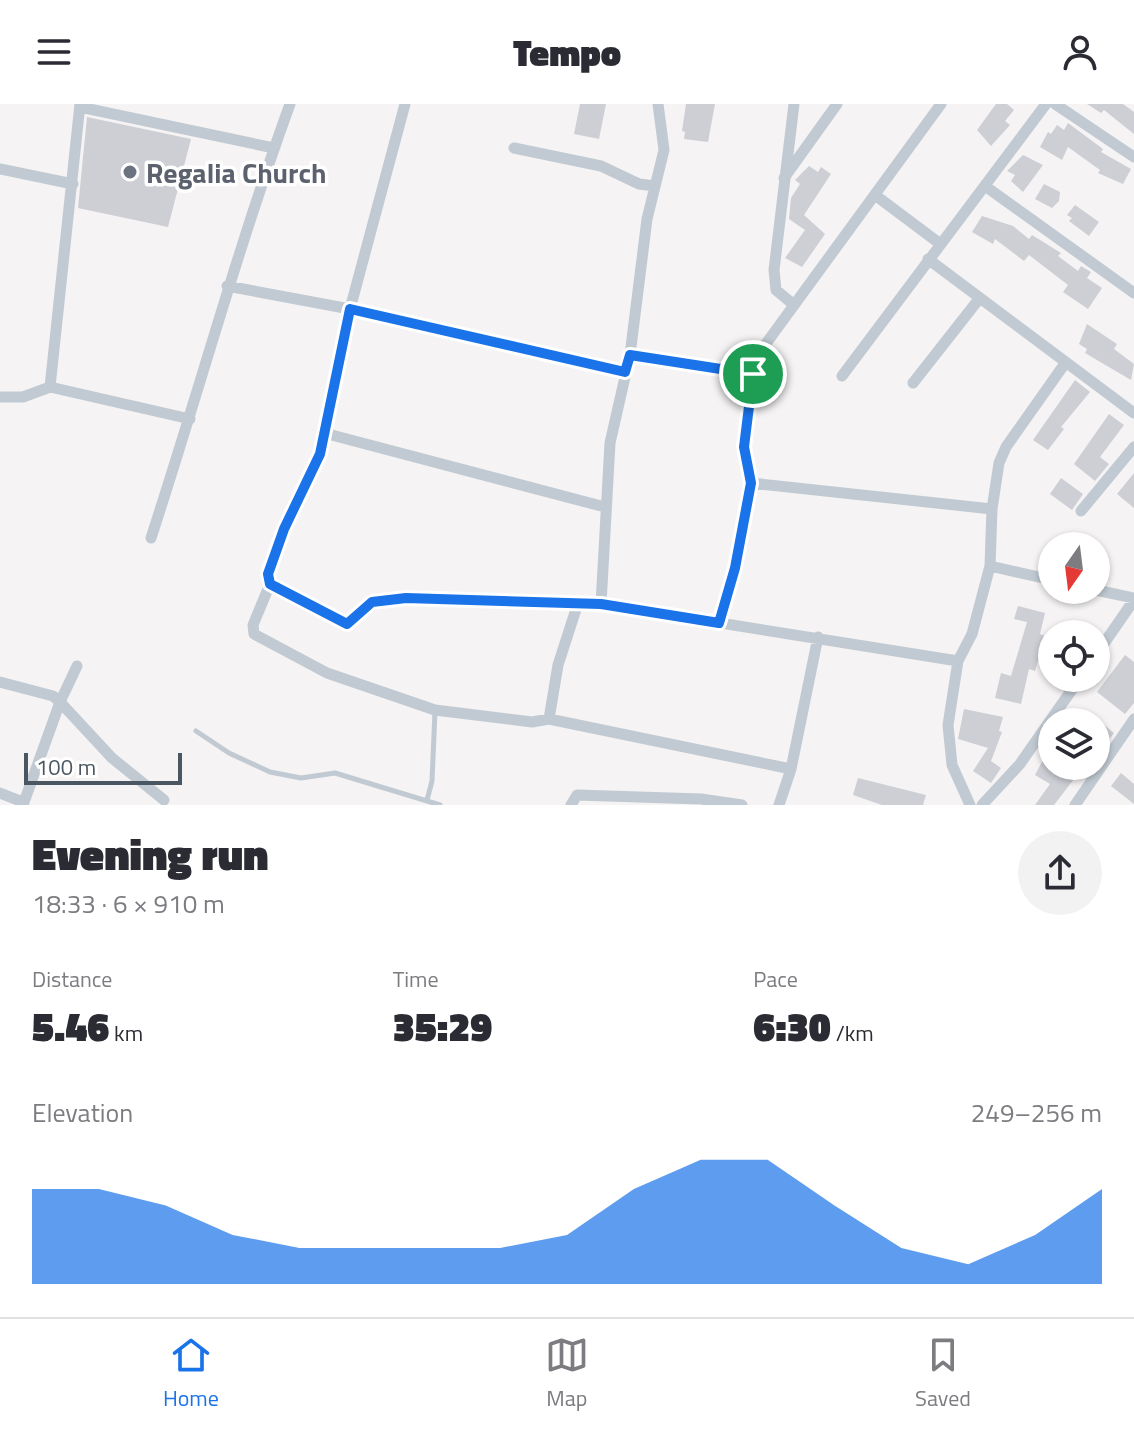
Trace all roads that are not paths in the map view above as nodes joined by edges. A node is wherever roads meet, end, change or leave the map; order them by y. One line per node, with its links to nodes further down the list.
1 (290, 104): 10 (street)
2 (405, 104): 25 (street)
3 (658, 104): 16 (street)
4 (794, 104): 14 (street)
5 (837, 104): 14 (street)
6 (941, 104): 18 (street)
7 (1046, 104): 17 (street)
8 (1055, 104): 12 (street)
9 (80, 105): 10 (street); 15 (street)
10 (274, 148): 21 (street)
11 (514, 148): 16 (street)
12 (1134, 157)
13 (0, 169): 15 (street)
14 (784, 179): 24 (street)
15 (73, 184): 32 (street)
16 (655, 186): 26 (street)
17 (985, 186): 19 (street); 22 (street)
18 (875, 195): 19 (street); 24 (street)
19 (939, 243): 20 (street)
20 (928, 259): 23 (street); 30 (street)
21 (227, 286): 25 (street); 35 (street)
22 (1134, 293)
23 (979, 299): 27 (street); 31 (street)
24 (794, 305): 29 (street)
25 (350, 309): 28 (street); 36 (street)
26 (630, 355): 28 (street); 29 (street)
27 (1066, 362): 34 (street); 40 (street)
28 (625, 372): 39 (street)
29 (753, 374): 38 (street)
30 (842, 376)
31 (913, 383)
32 (50, 387): 33 (street); 35 (street)
33 (0, 397)
34 (1134, 413)
35 (190, 419): 42 (street)
36 (324, 433): 39 (street); 45 (street)
37 (1134, 447): 41 (street)
38 (751, 483): 40 (street); 50 (street)
39 (605, 507): 49 (street)
40 (992, 509): 43 (street)
41 (1081, 511)
42 (151, 538)
43 (990, 566): 44 (street); 53 (street)
44 (1038, 577)
45 (270, 584): 48 (street); 58 (street)
46 (1110, 593): 47 (street)
47 (1134, 599): 51 (street)
48 (578, 603): 49 (street); 59 (street)
49 (601, 604): 50 (street)
50 (719, 623): 52 (street)
51 (1110, 634)
52 (818, 637): 53 (street); 62 (street)
53 (958, 661): 72 (street)
54 (77, 666): 57 (street)
55 (0, 682): 57 (street)
56 (1070, 692): 73 (street)
57 (60, 702): 64 (street); 67 (street)
58 (435, 710): 59 (street); 65 (lane)
59 (549, 719): 62 (street)
60 (1134, 719): 74 (street)
61 (196, 731): 65 (lane)
62 (791, 769): 71 (street)
63 (0, 793): 67 (street)
64 (164, 800)
65 (427, 800): 68 (lane)
66 (673, 802): 69 (street); 70 (street)
67 (23, 803)
68 (440, 805)
69 (571, 805)
70 (742, 805)
71 (779, 805)
72 (970, 805)
73 (982, 805)
74 (1075, 805)

